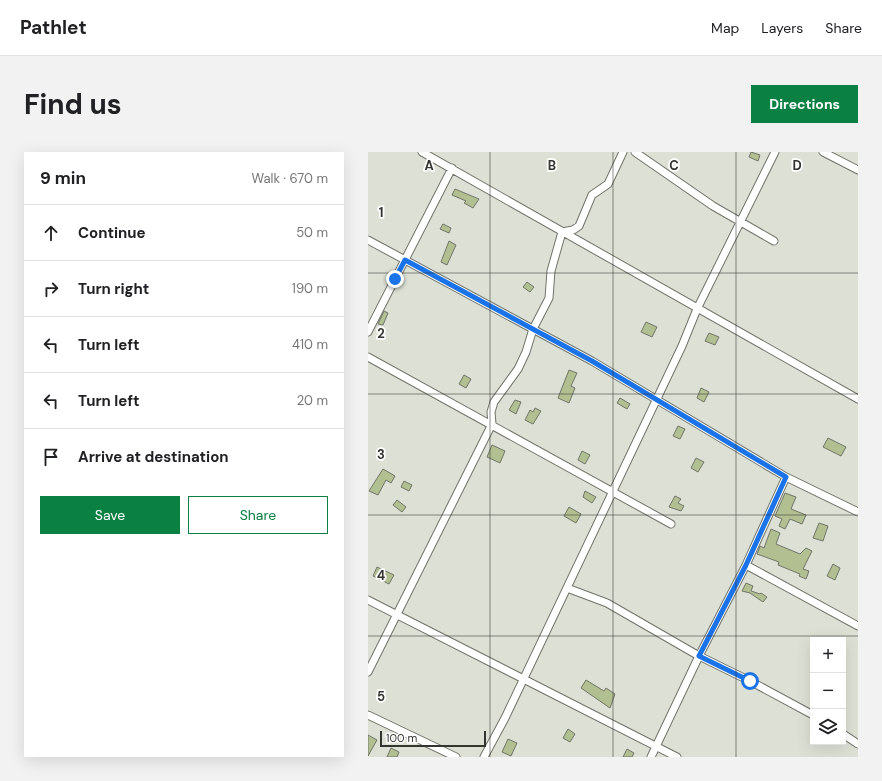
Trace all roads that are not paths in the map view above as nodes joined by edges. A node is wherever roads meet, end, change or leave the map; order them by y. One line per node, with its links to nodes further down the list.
1 (422, 152): 6 (street)
2 (623, 152): 9 (street)
3 (635, 152): 8 (street)
4 (775, 152): 8 (street)
5 (823, 152): 7 (street)
6 (452, 168): 9 (street); 12 (street)
7 (858, 170)
8 (740, 223): 11 (street); 13 (street)
9 (562, 232): 13 (street); 14 (street)
10 (368, 240): 12 (street)
11 (774, 241)
12 (405, 260): 14 (street); 15 (street)
13 (697, 309): 17 (street); 18 (street)
14 (533, 329): 17 (street); 19 (street)
15 (368, 332)
16 (368, 357): 19 (street)
17 (655, 399): 20 (street); 21 (street)
18 (858, 399)
19 (492, 424): 21 (street); 27 (street)
20 (786, 477): 22 (street); 24 (street)
21 (613, 490): 23 (street); 25 (street)
22 (858, 512)
23 (671, 524)
24 (746, 565): 28 (street); 29 (street)
25 (567, 588): 29 (street); 31 (street)
26 (368, 600): 27 (street)
27 (397, 615): 30 (street); 31 (street)
28 (858, 626)
29 (699, 656): 32 (street); 36 (street)
30 (368, 672)
31 (524, 679): 36 (street); 38 (street)
32 (810, 714)
33 (368, 715): 37 (street)
34 (846, 736): 35 (street)
35 (858, 744)
36 (656, 746): 39 (street); 40 (street)
37 (456, 757)
38 (484, 757)
39 (651, 757)
40 (677, 757)

